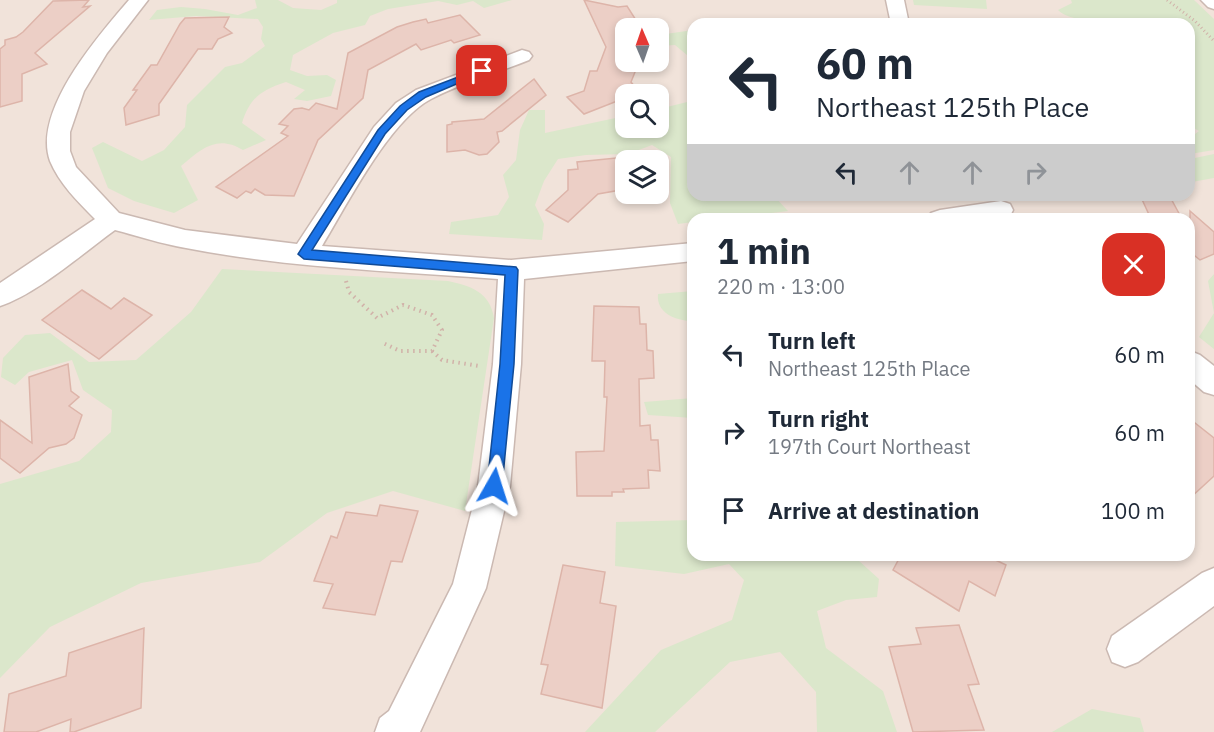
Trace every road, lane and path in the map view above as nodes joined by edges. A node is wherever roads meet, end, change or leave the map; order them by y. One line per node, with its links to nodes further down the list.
1 (140, 0): 13 (street)
2 (895, 0): 6 (street)
3 (1167, 0): 7 (path)
4 (1210, 0): 5 (street)
5 (1214, 3)
6 (899, 18)
7 (1191, 18)
8 (1195, 21): 9 (path)
9 (1214, 41)
10 (522, 56): 15 (street)
11 (1000, 208): 12 (street)
12 (973, 213)
13 (111, 220): 15 (street); 18 (street)
14 (687, 253): 17 (street)
15 (304, 254): 16 (street)
16 (354, 259): 17 (street); 20 (path)
17 (511, 270): 21 (street)
18 (0, 296)
19 (383, 343): 20 (path)
20 (432, 351): 21 (path)
21 (507, 364): 26 (street)
22 (1195, 367): 23 (street)
23 (1214, 383)
24 (1214, 585): 25 (street)
25 (1125, 650)
26 (402, 730)

